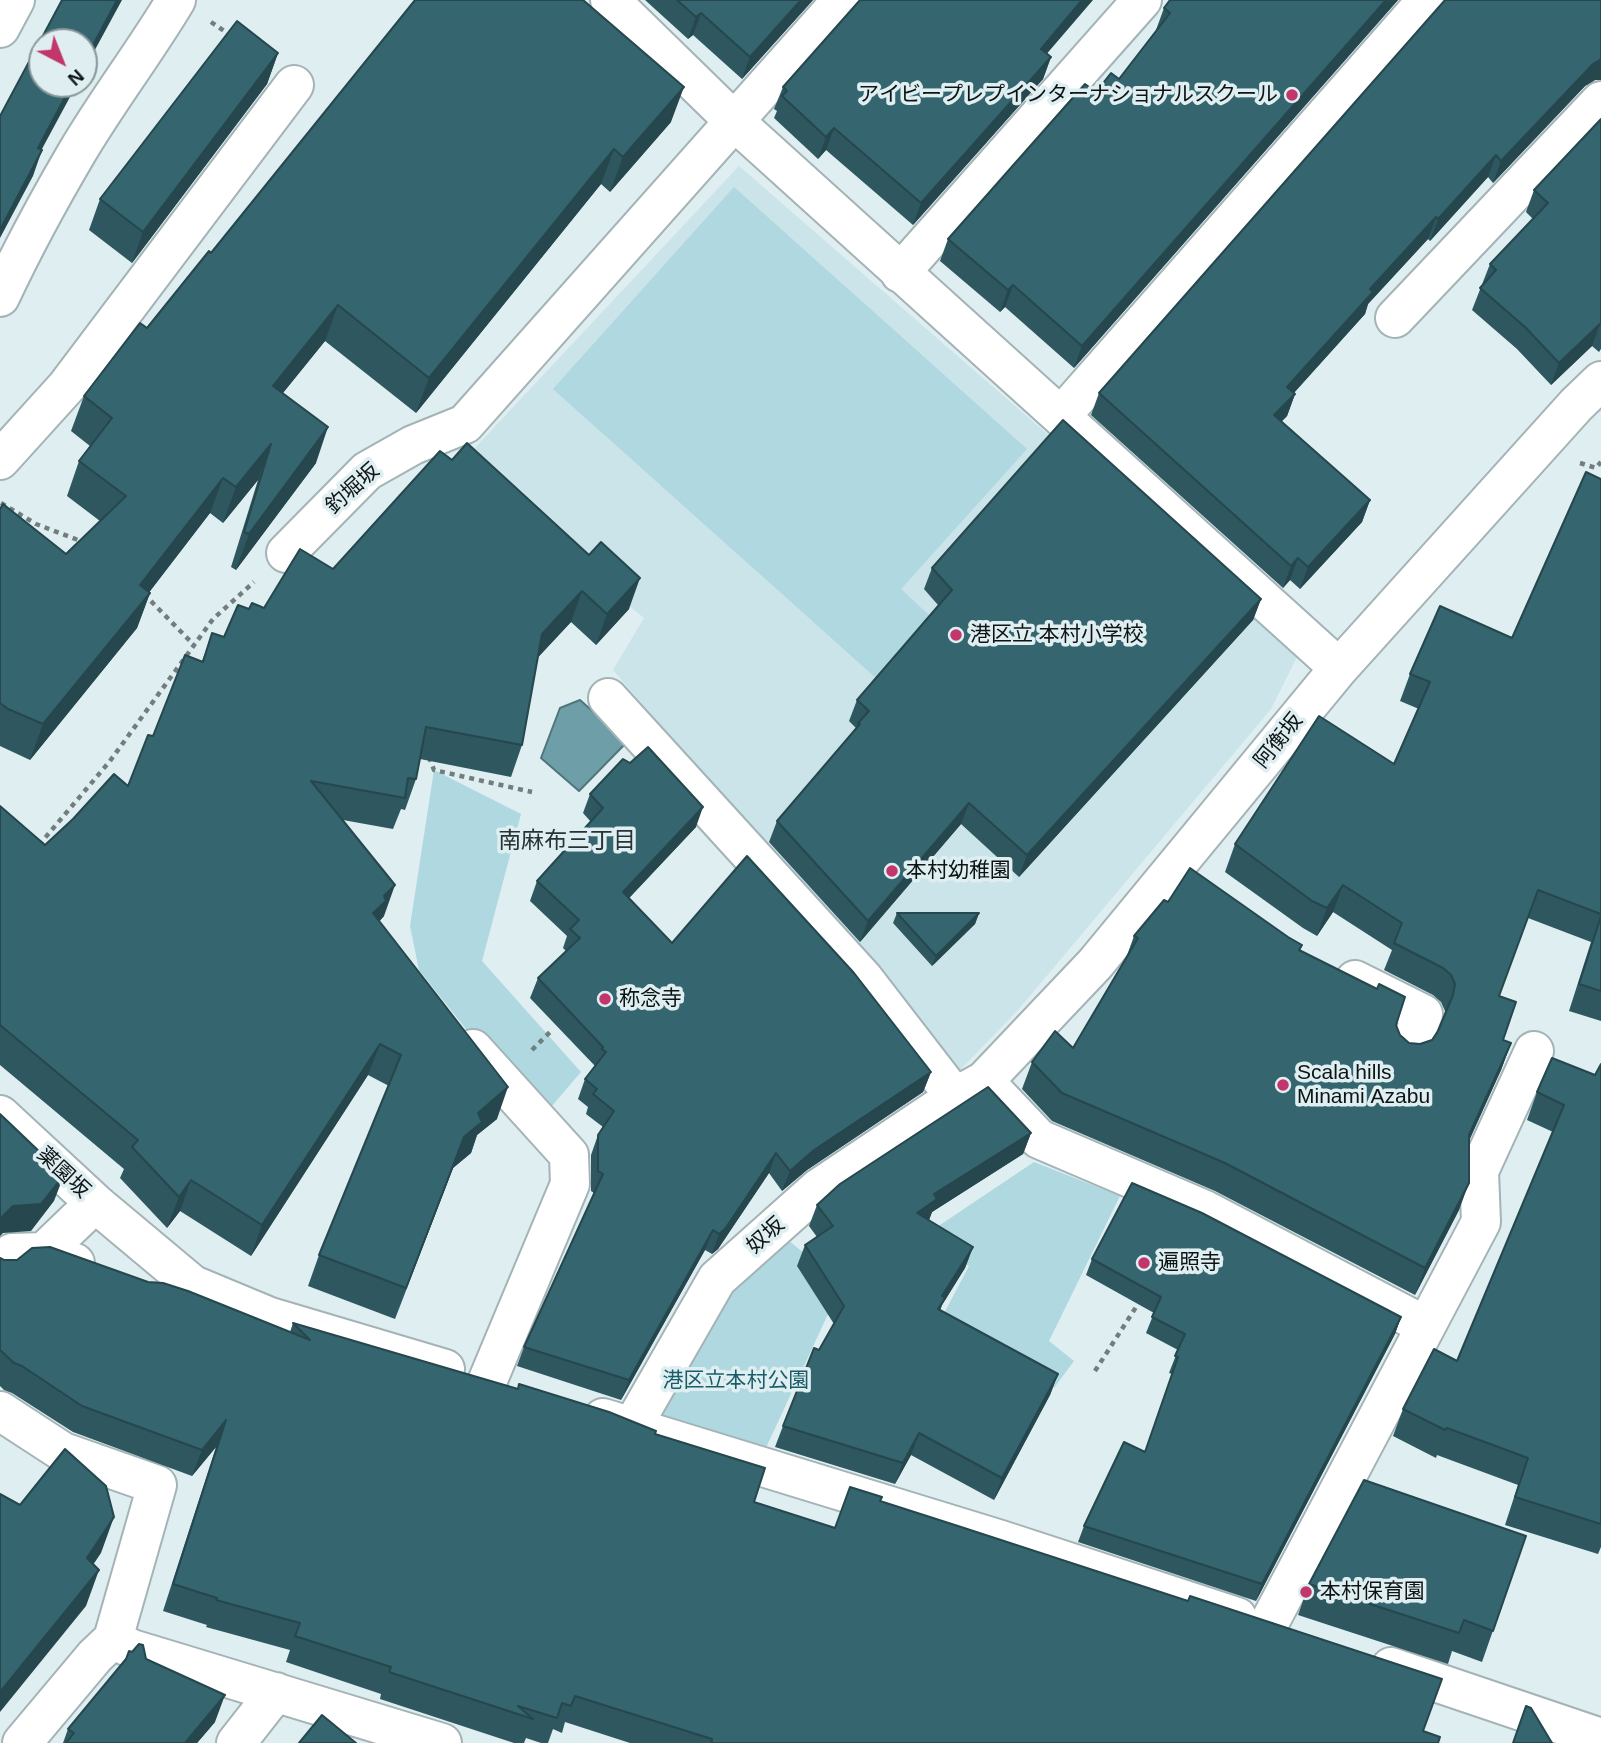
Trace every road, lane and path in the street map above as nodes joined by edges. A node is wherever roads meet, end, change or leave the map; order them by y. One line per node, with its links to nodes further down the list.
1 (15, 0): 7 (street)
2 (176, 0): 12 (street)
3 (610, 0): 10 (street)
4 (842, 0): 10 (street, 釣堀坂)
5 (1142, 0): 11 (street)
6 (1427, 0): 15 (street)
7 (0, 28)
8 (294, 85): 16 (street)
9 (1601, 101): 13 (street)
10 (734, 121): 11 (street); 19 (street, 釣堀坂)
11 (900, 273): 15 (street)
12 (0, 297)
13 (1395, 318)
14 (1601, 381): 22 (street, 阿衡坂)
15 (1061, 416): 22 (street)
16 (0, 460)
17 (0, 502): 18 (path)
18 (88, 548)
19 (286, 553): 21 (path)
20 (138, 589): 21 (path)
21 (194, 645): 26 (path)
22 (1339, 668): 27 (street, 阿衡坂)
23 (608, 698): 33 (street)
24 (416, 753): 25 (path)
25 (532, 792)
26 (31, 855)
27 (1178, 864): 28 (street); 33 (street, 阿衡坂)
28 (1209, 887)
29 (1327, 965): 31 (street)
30 (464, 1039): 44 (street)
31 (1408, 1050)
32 (1534, 1051): 42 (street)
33 (969, 1089): 42 (street); 48 (street, 奴坂)
34 (0, 1115): 35 (street, 薬園坂)
35 (95, 1203): 36 (street); 39 (street, 薬園坂)
36 (44, 1252): 37 (street); 38 (street)
37 (0, 1266)
38 (108, 1275)
39 (193, 1285): 40 (street); 44 (street)
40 (146, 1288)
41 (1138, 1304): 43 (path)
42 (1426, 1326): 49 (street)
43 (1095, 1371)
44 (487, 1382): 45 (street)
45 (527, 1394)
46 (566, 1406): 48 (street)
47 (0, 1411): 50 (street)
48 (632, 1427): 49 (street)
49 (1267, 1627): 51 (street)
50 (113, 1639): 53 (street); 55 (street)
51 (1305, 1639)
52 (1356, 1656): 54 (street)
53 (276, 1692): 56 (street); 57 (street)
54 (1588, 1737)
55 (22, 1743)
56 (236, 1743)
57 (442, 1743)

